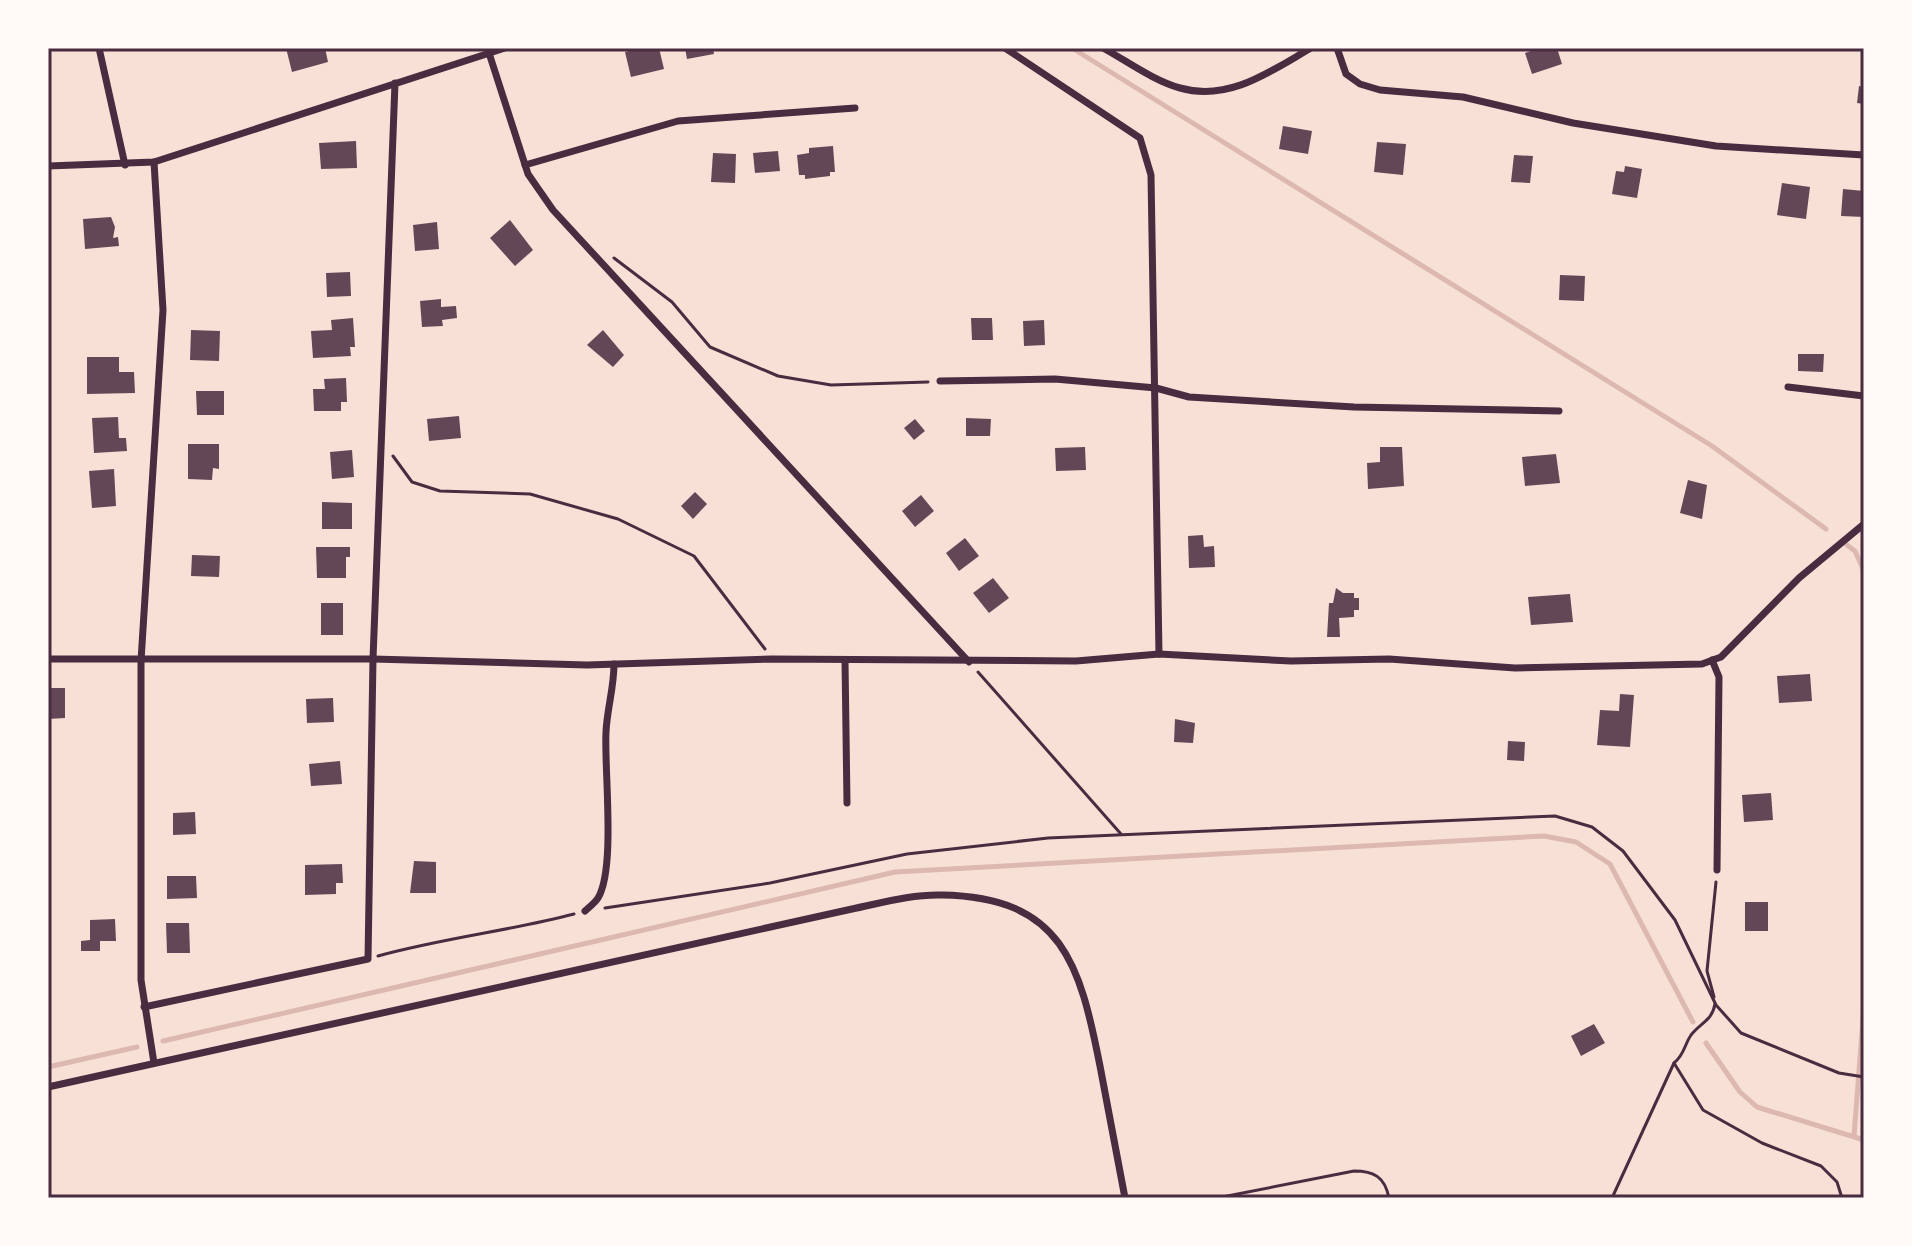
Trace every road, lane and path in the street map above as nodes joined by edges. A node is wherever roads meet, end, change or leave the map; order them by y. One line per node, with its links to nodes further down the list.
1 (99, 48): 12 (street)
2 (505, 48): 7 (street)
3 (1005, 48): 18 (street)
4 (1103, 48): 5 (street)
5 (1311, 48)
6 (1337, 48): 10 (street)
7 (489, 53): 8 (street); 13 (street)
8 (395, 83): 11 (street); 25 (street)
9 (855, 108): 13 (street)
10 (1864, 155)
11 (154, 162): 12 (street); 28 (street)
12 (125, 165): 14 (street)
13 (525, 165): 30 (street)
14 (48, 166)
15 (612, 256): 16 (path)
16 (940, 381): 18 (street)
17 (1788, 387): 19 (street)
18 (1156, 388): 20 (street); 23 (street)
19 (1864, 396)
20 (1559, 411)
21 (389, 445): 26 (path)
22 (1864, 524): 27 (street)
23 (1159, 654): 27 (street); 30 (street)
24 (48, 659): 28 (street)
25 (373, 659): 28 (street); 31 (street); 36 (street)
26 (772, 659): 29 (street); 31 (street)
27 (1712, 660): 34 (street)
28 (141, 661): 38 (street)
29 (845, 661): 30 (street); 32 (street)
30 (969, 662): 33 (path)
31 (614, 664): 35 (street)
32 (847, 803)
33 (1121, 834): 35 (path); 37 (path)
34 (1717, 870): 37 (path)
35 (585, 911): 36 (path)
36 (368, 959): 38 (street)
37 (1716, 1005): 40 (path); 41 (path)
38 (144, 1007): 39 (street)
39 (154, 1063): 42 (street); 43 (street)
40 (1674, 1063): 46 (path); 47 (path)
41 (1864, 1077)
42 (48, 1087)
43 (1125, 1198)
44 (1217, 1198): 45 (path)
45 (1389, 1198)
46 (1612, 1198)
47 (1842, 1198)

